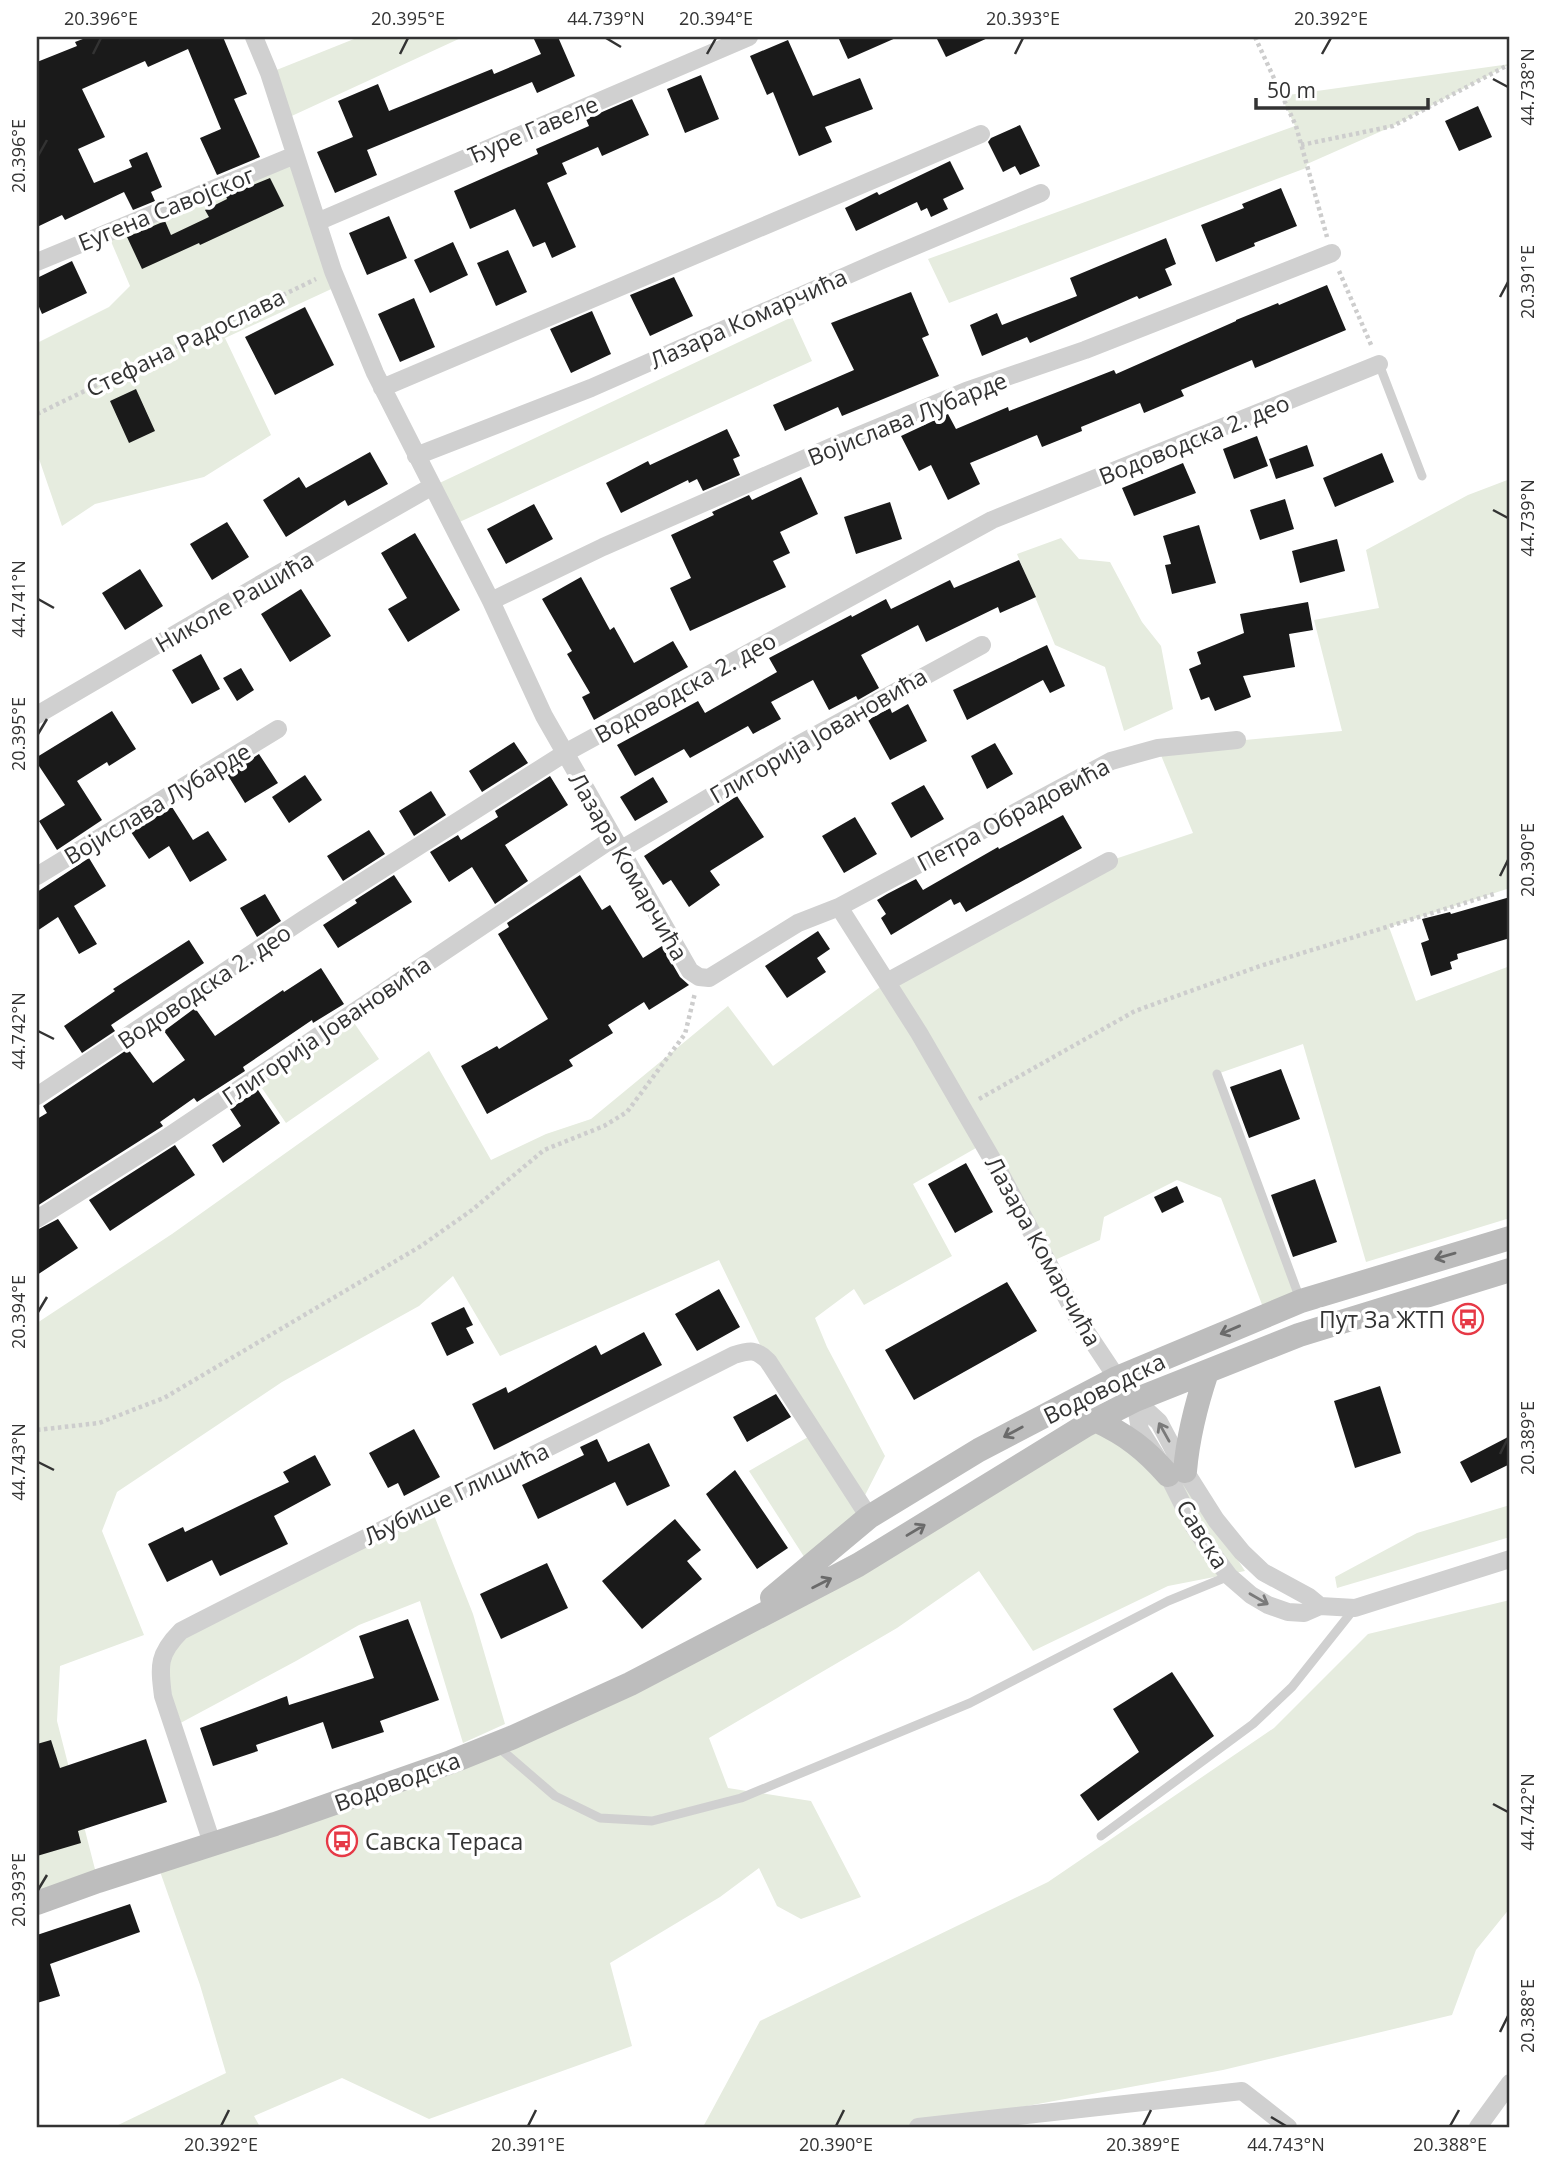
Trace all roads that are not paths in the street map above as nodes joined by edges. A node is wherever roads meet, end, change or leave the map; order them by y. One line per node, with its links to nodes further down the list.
1 (254, 37): 4 (street, Лазара Комарчића)
2 (749, 37): 6 (street, Ђуре Гавеле)
3 (981, 134): 10 (street)
4 (295, 155): 6 (street, Лазара Комарчића); 8 (street, Еугена Савојског)
5 (1041, 193): 11 (street, Лазара Комарчића)
6 (317, 222): 10 (street, Лазара Комарчића)
7 (1332, 253): 14 (street, Војислава Лубарде)
8 (37, 262)
9 (1379, 364): 12 (lane); 19 (street, Водоводска 2. део)
10 (382, 388): 11 (street, Лазара Комарчића)
11 (416, 456): 13 (street, Лазара Комарчића)
12 (1422, 476)
13 (431, 487): 14 (street, Лазара Комарчића); 16 (street, Николе Рашића)
14 (491, 601): 19 (street, Лазара Комарчића)
15 (982, 645): 20 (street, Глигорија Јовановића)
16 (37, 715)
17 (278, 729): 22 (street, Војислава Лубарде)
18 (1237, 740): 23 (street, Петра Обрадовића)
19 (565, 753): 20 (street, Лазара Комарчића); 26 (street, Водоводска 2. део)
20 (616, 844): 23 (street, Лазара Комарчића); 27 (street, Глигорија Јовановића)
21 (1109, 861): 24 (street)
22 (37, 876)
23 (839, 907): 24 (street, Лазара Комарчића)
24 (887, 982): 32 (street, Лазара Комарчића)
25 (1217, 1074): 30 (lane)
26 (37, 1096)
27 (37, 1219)
28 (1510, 1238): 30 (main road, Водоводска, one-way to 30)
29 (1510, 1269): 31 (main road, Водоводска)
30 (1301, 1301): 32 (main road, Водоводска, one-way to 32)
31 (1208, 1372): 33 (main road, Водоводска); 35 (main road)
32 (1117, 1378): 33 (street, Савска); 36 (main road, Водоводска, one-way to 36)
33 (1135, 1400): 34 (main road, Водоводска); 35 (street, Савска)
34 (1095, 1420): 35 (main road); 41 (main road, Водоводска, one-way to 34)
35 (1177, 1473): 38 (street, Савска); 39 (street, Савска)
36 (869, 1517): 41 (main road, Водоводска); 44 (street, Љубише Глишића)
37 (1510, 1559): 40 (street, Савска)
38 (1229, 1576): 39 (street, Савска, one-way to 39); 42 (lane)
39 (1320, 1606): 40 (street, Савска)
40 (1355, 1608): 43 (lane)
41 (743, 1624): 42 (main road, Водоводска)
42 (495, 1745): 44 (main road, Водоводска)
43 (1101, 1836)
44 (212, 1843): 45 (main road, Водоводска)
45 (37, 1903)
46 (1510, 2083): 49 (street)
47 (918, 2127): 48 (street)
48 (1289, 2127)
49 (1478, 2127)

